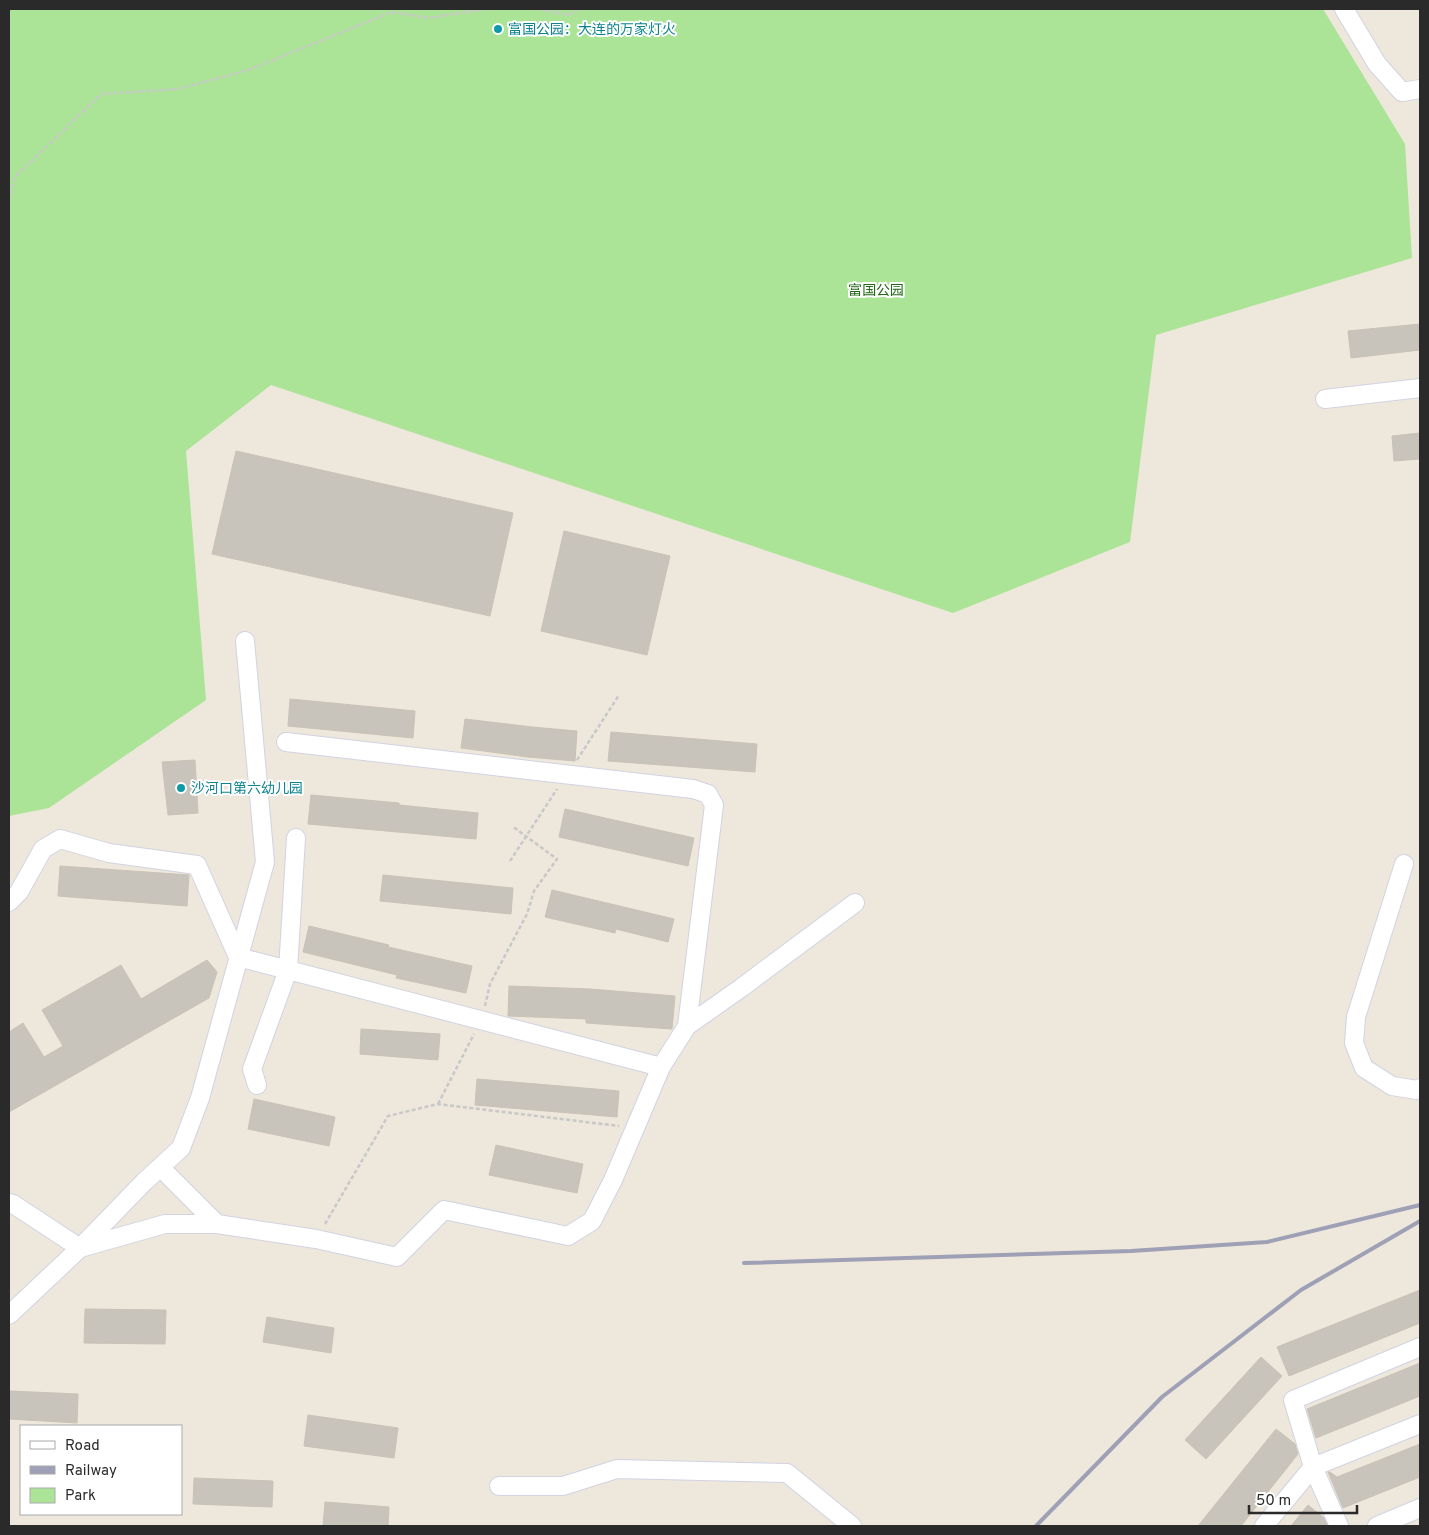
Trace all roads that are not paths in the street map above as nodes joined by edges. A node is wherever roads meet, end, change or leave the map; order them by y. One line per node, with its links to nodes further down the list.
1 (1344, 9): 2 (street)
2 (1420, 89)
3 (1420, 388): 4 (street)
4 (1325, 399)
5 (245, 640): 11 (street)
6 (286, 742): 13 (street)
7 (296, 838): 12 (street)
8 (1404, 864): 16 (street)
9 (9, 902): 11 (street)
10 (855, 903): 13 (street)
11 (238, 957): 12 (street); 17 (street)
12 (288, 970): 14 (street); 15 (street)
13 (687, 1026): 14 (street)
14 (661, 1067): 19 (street)
15 (257, 1085)
16 (1420, 1088)
17 (160, 1168): 19 (street); 20 (street)
18 (9, 1203): 20 (street)
19 (217, 1224): 20 (street)
20 (80, 1248): 21 (street)
21 (9, 1315)
22 (1420, 1347): 24 (street)
23 (1420, 1424): 24 (street)
24 (1313, 1467): 28 (street); 29 (street)
25 (499, 1486): 27 (street)
26 (1420, 1508): 30 (street)
27 (852, 1526)
28 (1264, 1526)
29 (1339, 1526)
30 (1377, 1526)

